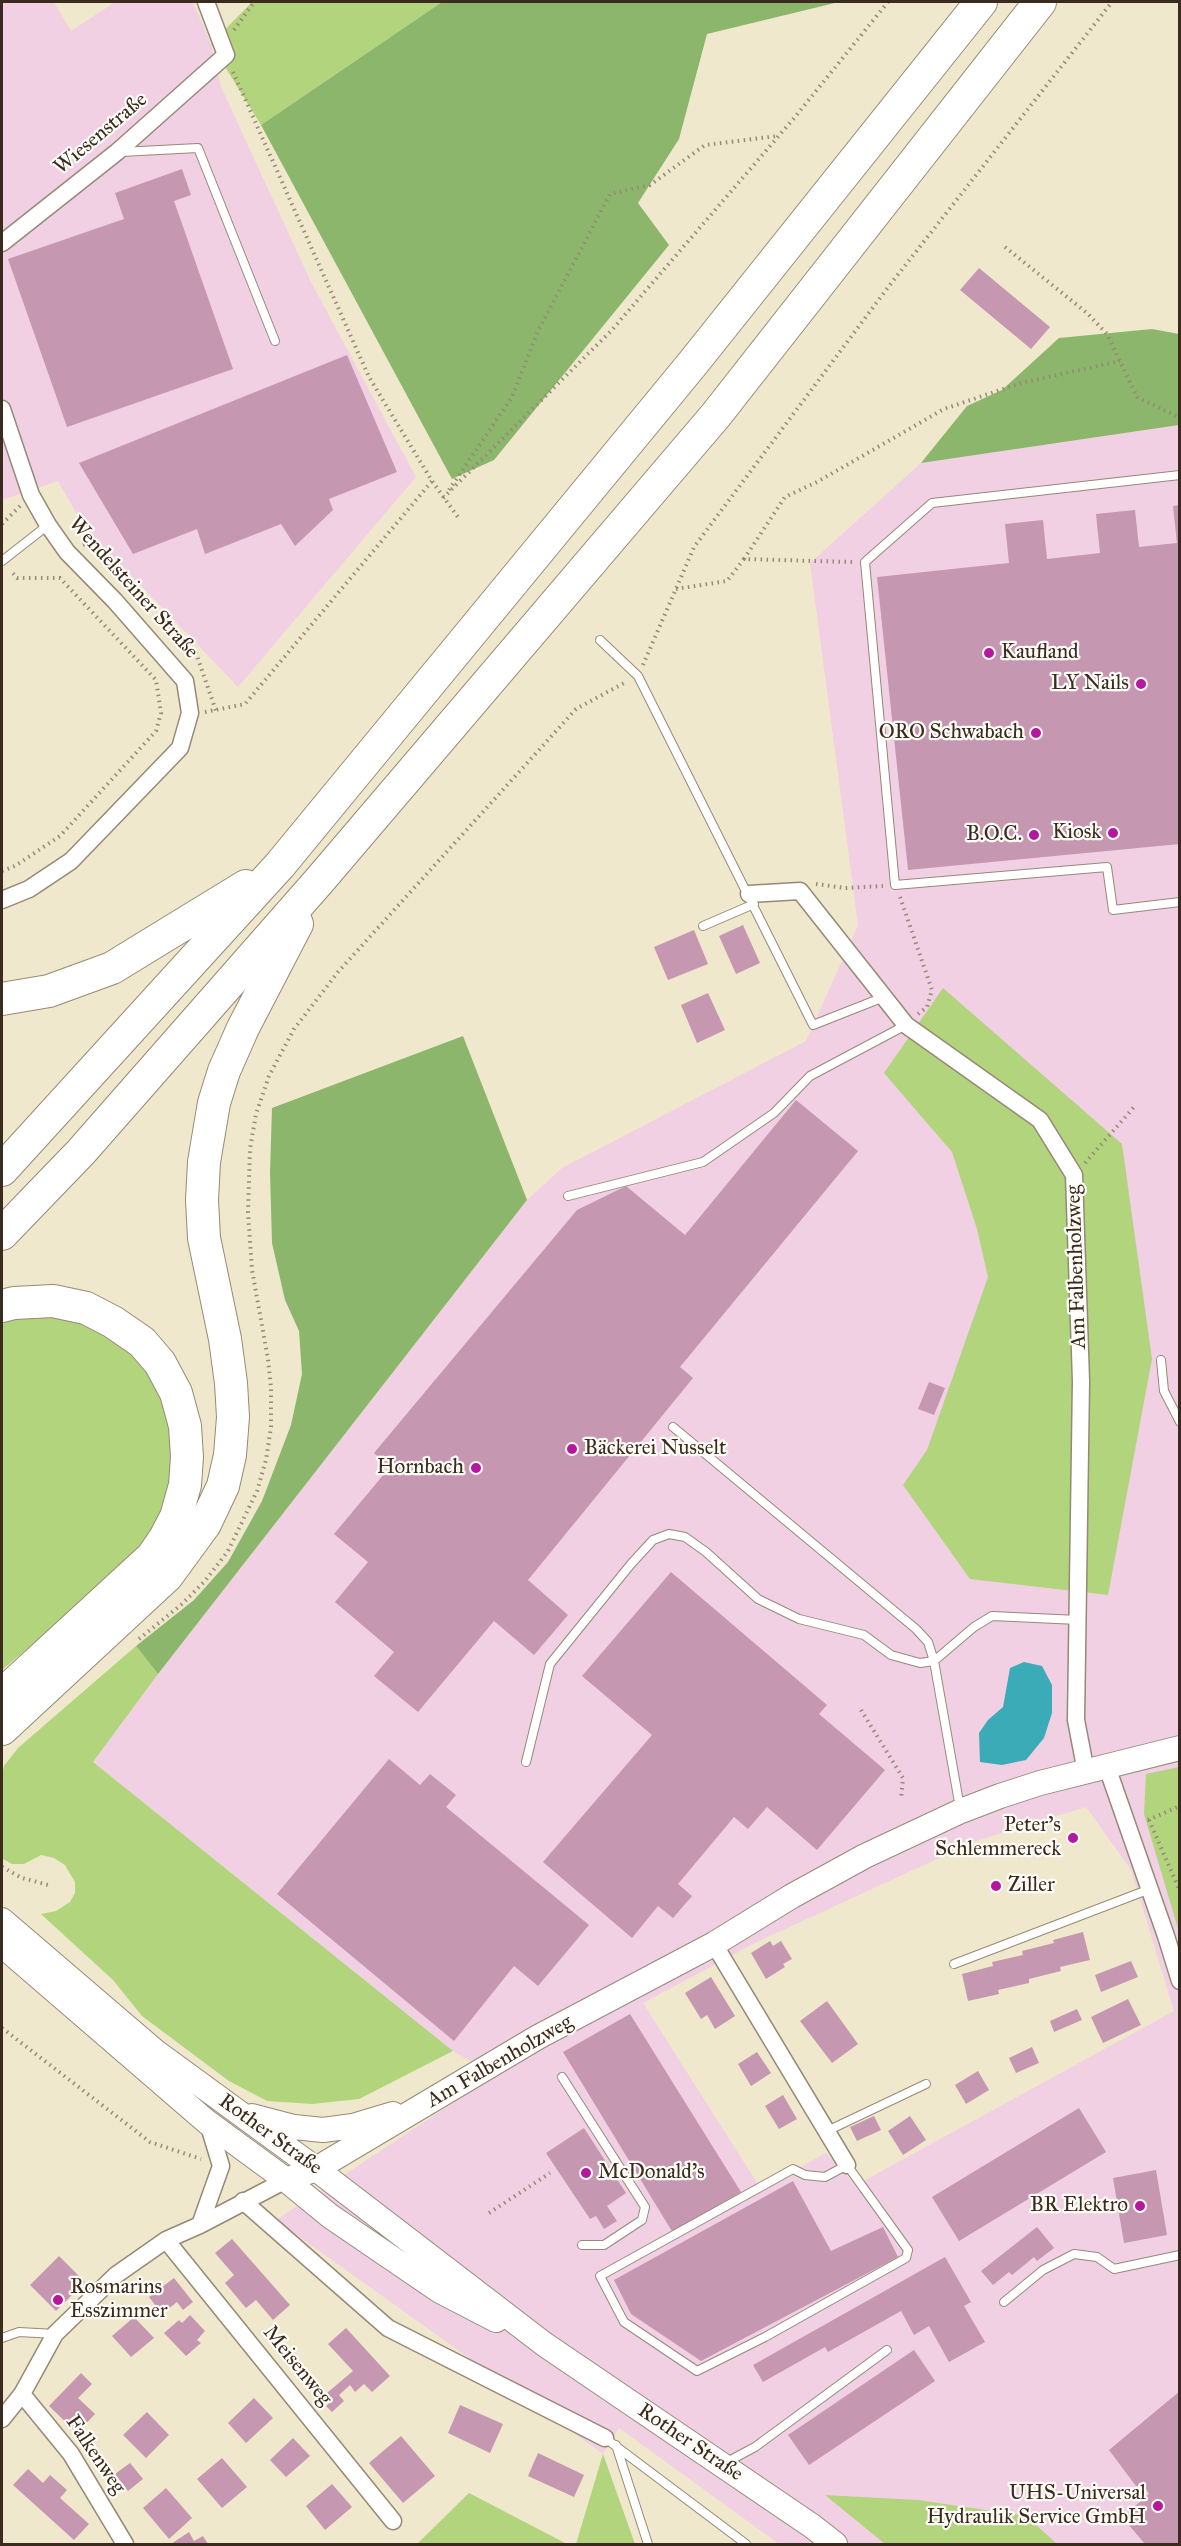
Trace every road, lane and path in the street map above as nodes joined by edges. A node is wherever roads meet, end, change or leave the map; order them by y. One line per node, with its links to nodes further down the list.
1 (206, 2): 7 (street)
2 (254, 2): 7 (path)
3 (888, 2): 8 (path)
4 (981, 2): 34 (highway)
5 (1040, 2): 36 (highway)
6 (1112, 2): 28 (path)
7 (224, 51): 9 (street, Wiesenstraße); 17 (path)
8 (779, 136): 19 (path); 19 (path)
9 (117, 152): 10 (street, Wiesenstraße); 12 (lane)
10 (2, 243)
11 (1005, 247): 13 (path)
12 (275, 340)
13 (1120, 361): 15 (path); 24 (path)
14 (2, 409): 18 (street, Wendelsteiner Straße)
15 (1179, 418)
16 (1179, 475): 26 (lane)
17 (432, 482): 19 (path); 31 (path)
18 (31, 495): 21 (path); 22 (street, Wendelsteiner Straße)
19 (443, 498): 20 (path)
20 (460, 520)
21 (2, 524)
22 (48, 525): 23 (street, Wendelsteiner Straße); 25 (lane)
23 (67, 552): 31 (path); 33 (street, Wendelsteiner Straße)
24 (744, 559): 26 (path); 28 (path)
25 (2, 561)
26 (865, 562): 37 (lane)
27 (9, 569): 32 (path)
28 (675, 589): 30 (path)
29 (600, 640): 30 (lane)
30 (638, 676): 39 (lane); 56 (path)
31 (216, 711): 33 (path)
32 (161, 713): 33 (path); 35 (path)
33 (190, 713): 40 (street, Wendelsteiner Straße)
34 (280, 865): 44 (highway); 47 (highway)
35 (2, 872)
36 (320, 881): 50 (highway); 60 (highway)
37 (896, 885): 38 (path); 41 (lane); 45 (path)
38 (800, 891): 39 (street); 43 (street, Am Falbenholzweg)
39 (752, 899): 42 (lane); 43 (lane)
40 (2, 900)
41 (1179, 902)
42 (703, 926)
43 (885, 997): 45 (street, Am Falbenholzweg)
44 (2, 999)
45 (906, 1024): 48 (street, Am Falbenholzweg); 49 (lane)
46 (1134, 1107): 48 (path)
47 (2, 1170)
48 (1074, 1175): 55 (street, Am Falbenholzweg)
49 (568, 1196)
50 (2, 1234)
51 (2, 1306): 58 (highway)
52 (1161, 1360): 53 (lane)
53 (1179, 1422)
54 (673, 1427): 57 (lane)
55 (1078, 1620): 57 (lane); 63 (street, Am Falbenholzweg)
56 (138, 1640)
57 (934, 1661): 62 (lane); 66 (lane)
58 (2, 1695)
59 (861, 1710): 64 (path)
60 (2, 1729)
61 (1179, 1748): 63 (main road, Am Falbenholzweg)
62 (526, 1762)
63 (1097, 1769): 66 (main road, Am Falbenholzweg); 69 (street)
64 (900, 1799)
65 (1179, 1806): 70 (path)
66 (961, 1811): 72 (main road, Am Falbenholzweg)
67 (2, 1867): 68 (path)
68 (51, 1886)
69 (1149, 1889): 74 (lane); 75 (street)
70 (1179, 1891)
71 (2, 1920): 79 (main road, Rother Straße)
72 (714, 1944): 78 (main road, Am Falbenholzweg); 81 (street)
73 (2, 1946): 80 (main road, Rother Straße)
74 (954, 1964)
75 (1179, 1981)
76 (561, 2077): 90 (lane)
77 (926, 2084): 81 (lane)
78 (433, 2101): 79 (main road); 83 (main road, Am Falbenholzweg)
79 (238, 2112): 83 (main road, Rother Straße)
80 (207, 2122): 85 (main road, Rother Straße); 88 (street)
81 (827, 2131): 82 (street)
82 (847, 2165): 82 (lane)
83 (316, 2169): 85 (main road, Am Falbenholzweg); 95 (main road, Rother Straße)
84 (550, 2173): 87 (path)
85 (286, 2180): 86 (street); 95 (main road, Rother Straße)
86 (243, 2201): 88 (street); 99 (street)
87 (489, 2213)
88 (200, 2225): 89 (street)
89 (166, 2240): 93 (street); 101 (street, Meisenweg)
90 (582, 2244)
91 (1179, 2255): 92 (lane)
92 (1004, 2302)
93 (55, 2334): 94 (lane); 97 (street)
94 (2, 2338)
95 (544, 2344): 100 (main road, Rother Straße)
96 (887, 2350): 100 (lane)
97 (22, 2394): 98 (street); 102 (street, Falkenweg)
98 (2, 2419)
99 (610, 2442): 103 (lane); 104 (lane)
100 (722, 2464): 105 (main road, Rother Straße)
101 (393, 2521)
102 (125, 2544)
103 (648, 2544)
104 (746, 2544)
105 (835, 2544)

